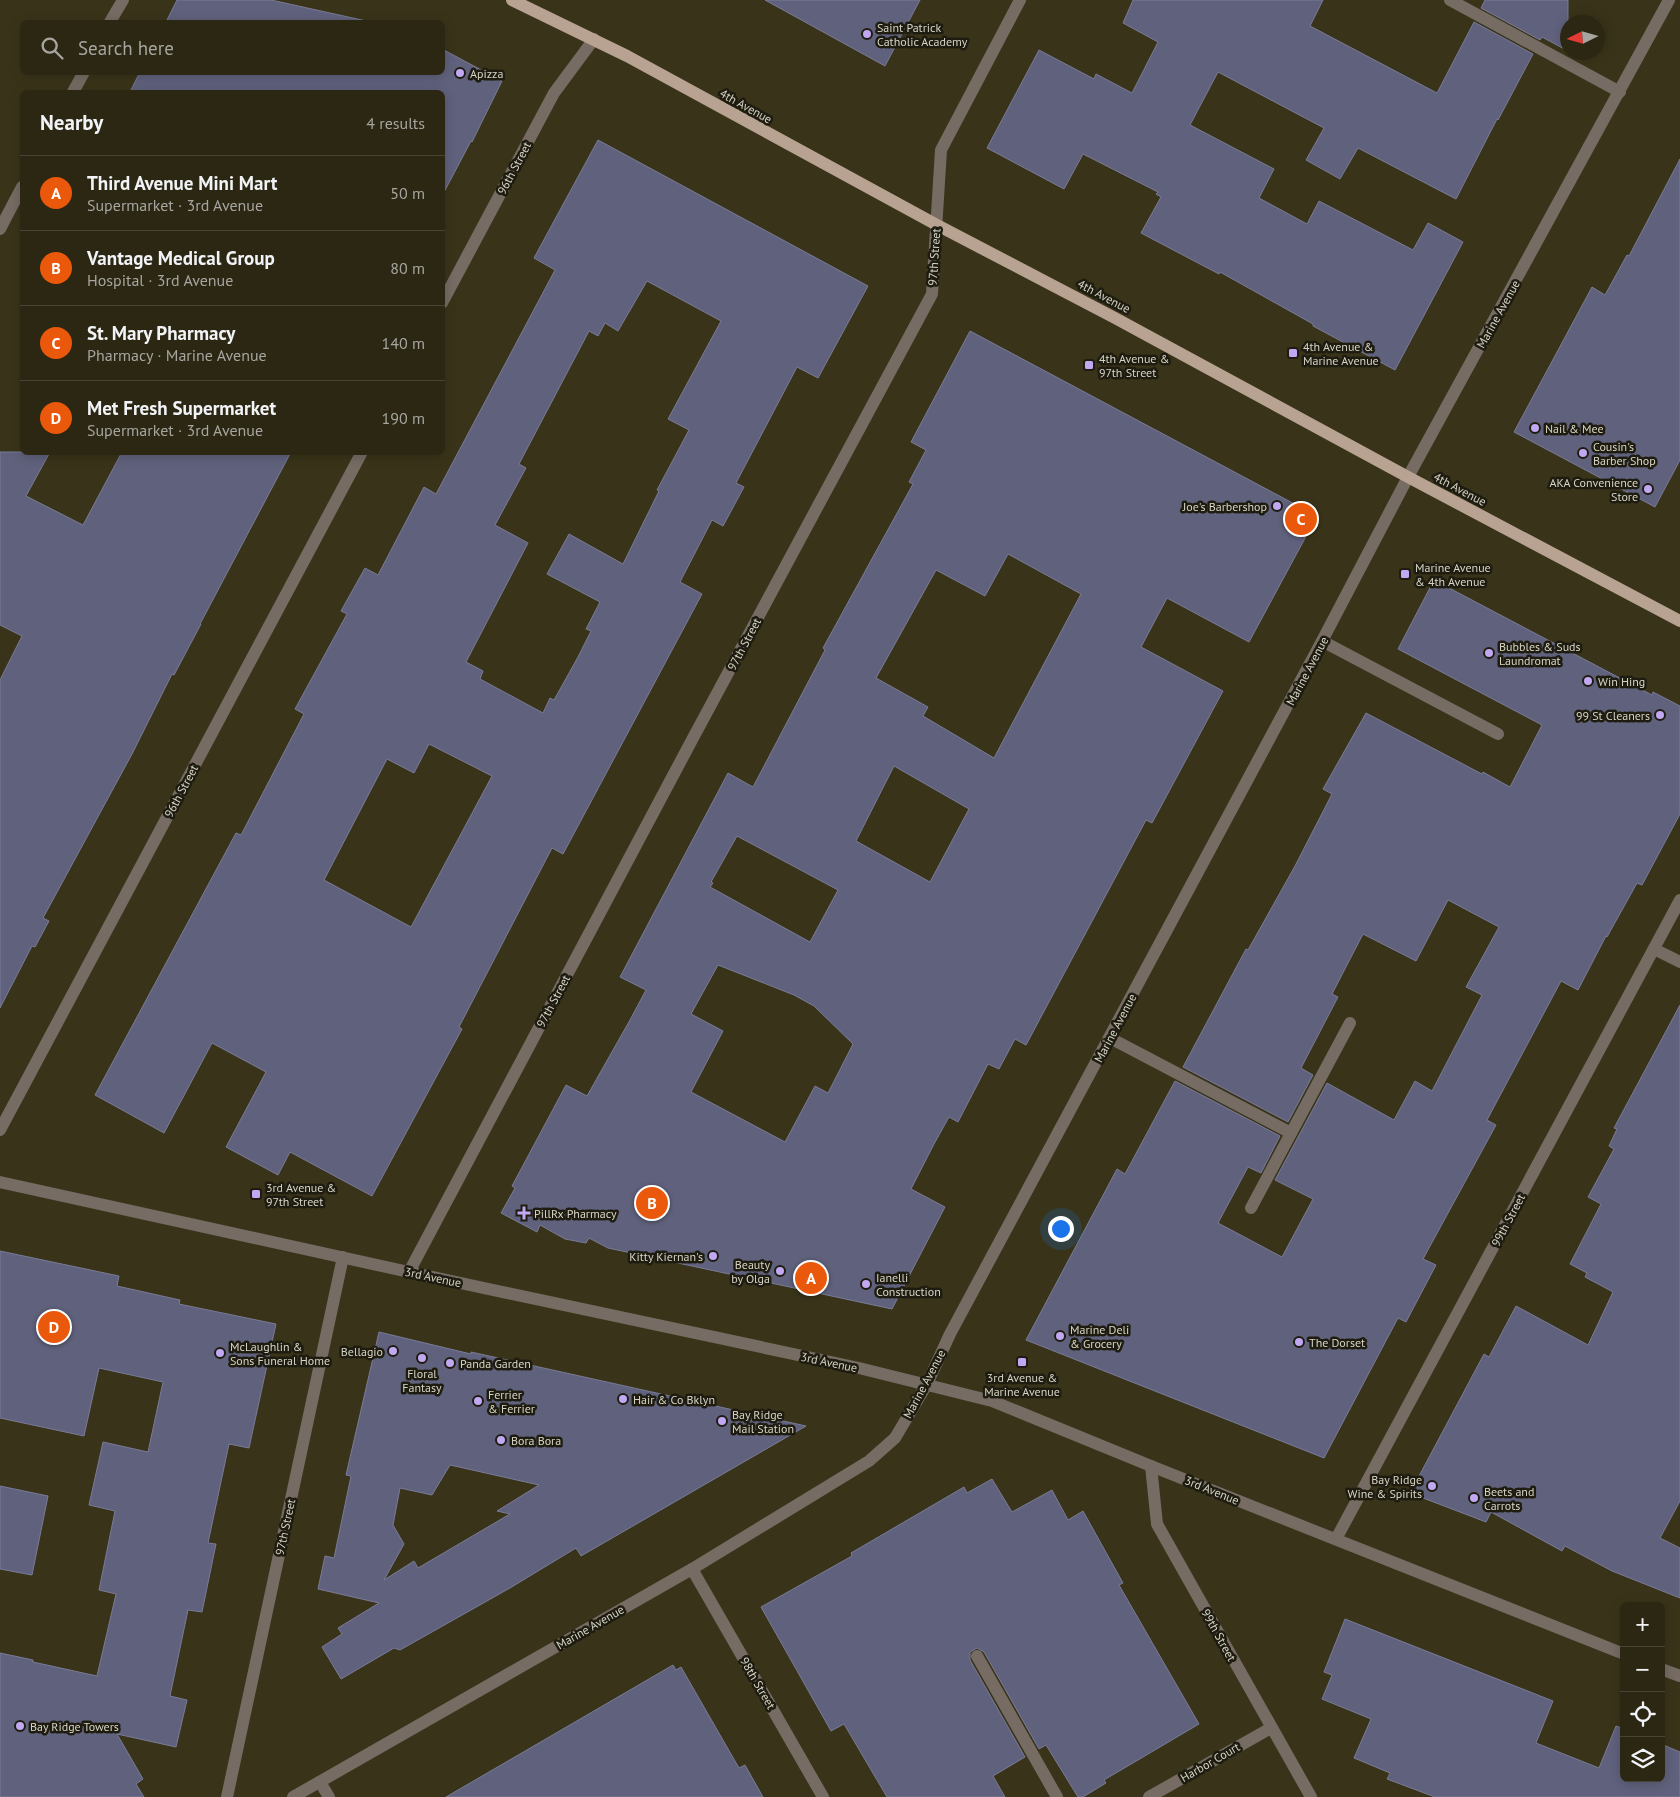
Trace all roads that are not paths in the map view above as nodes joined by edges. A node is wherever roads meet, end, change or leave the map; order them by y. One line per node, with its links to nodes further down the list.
1 (122, 0): 6 (street)
2 (512, 0): 7 (main road, 4th Avenue)
3 (1020, 0): 12 (street, 97th Street)
4 (1450, 0): 10 (street)
5 (1669, 0): 10 (street, Marine Avenue)
6 (111, 20)
7 (594, 39): 12 (main road, 4th Avenue); 14 (street, 96th Street)
8 (82, 75): 9 (street)
9 (74, 90)
10 (1620, 92): 16 (street, Marine Avenue)
11 (20, 191): 13 (street)
12 (937, 225): 16 (main road, 4th Avenue); 30 (street, 97th Street)
13 (0, 229)
14 (445, 296)
15 (360, 455): 25 (street, 96th Street)
16 (1408, 477): 17 (main road, 4th Avenue); 18 (street, Marine Avenue)
17 (1680, 621)
18 (1322, 642): 19 (street); 24 (street, Marine Avenue)
19 (1498, 734)
20 (1680, 900): 21 (street, 99th Street)
21 (1654, 949): 22 (street); 33 (street, 99th Street)
22 (1680, 962)
23 (1350, 1023): 26 (street)
24 (1110, 1038): 26 (street); 31 (street, Marine Avenue)
25 (0, 1130)
26 (1291, 1133): 28 (street)
27 (0, 1182): 29 (street, 3rd Avenue)
28 (1251, 1208)
29 (343, 1257): 30 (street, 3rd Avenue); 41 (street, 97th Street)
30 (409, 1272): 31 (street, 3rd Avenue)
31 (926, 1384): 32 (street, 3rd Avenue); 34 (street, Marine Avenue)
32 (1151, 1466): 33 (street, 3rd Avenue); 39 (street, 99th Street)
33 (1336, 1539): 35 (street, 3rd Avenue)
34 (692, 1569): 40 (street, Marine Avenue); 44 (street, 98th Street)
35 (1620, 1652)
36 (977, 1656): 45 (street)
37 (1665, 1670): 38 (street)
38 (1680, 1676)
39 (1272, 1728): 46 (street, Harbor Court); 47 (street, 99th Street)
40 (320, 1782): 42 (street, Marine Avenue); 43 (street)
41 (227, 1797)
42 (293, 1797)
43 (329, 1797)
44 (823, 1797)
45 (1057, 1797)
46 (1149, 1797)
47 (1311, 1797)

